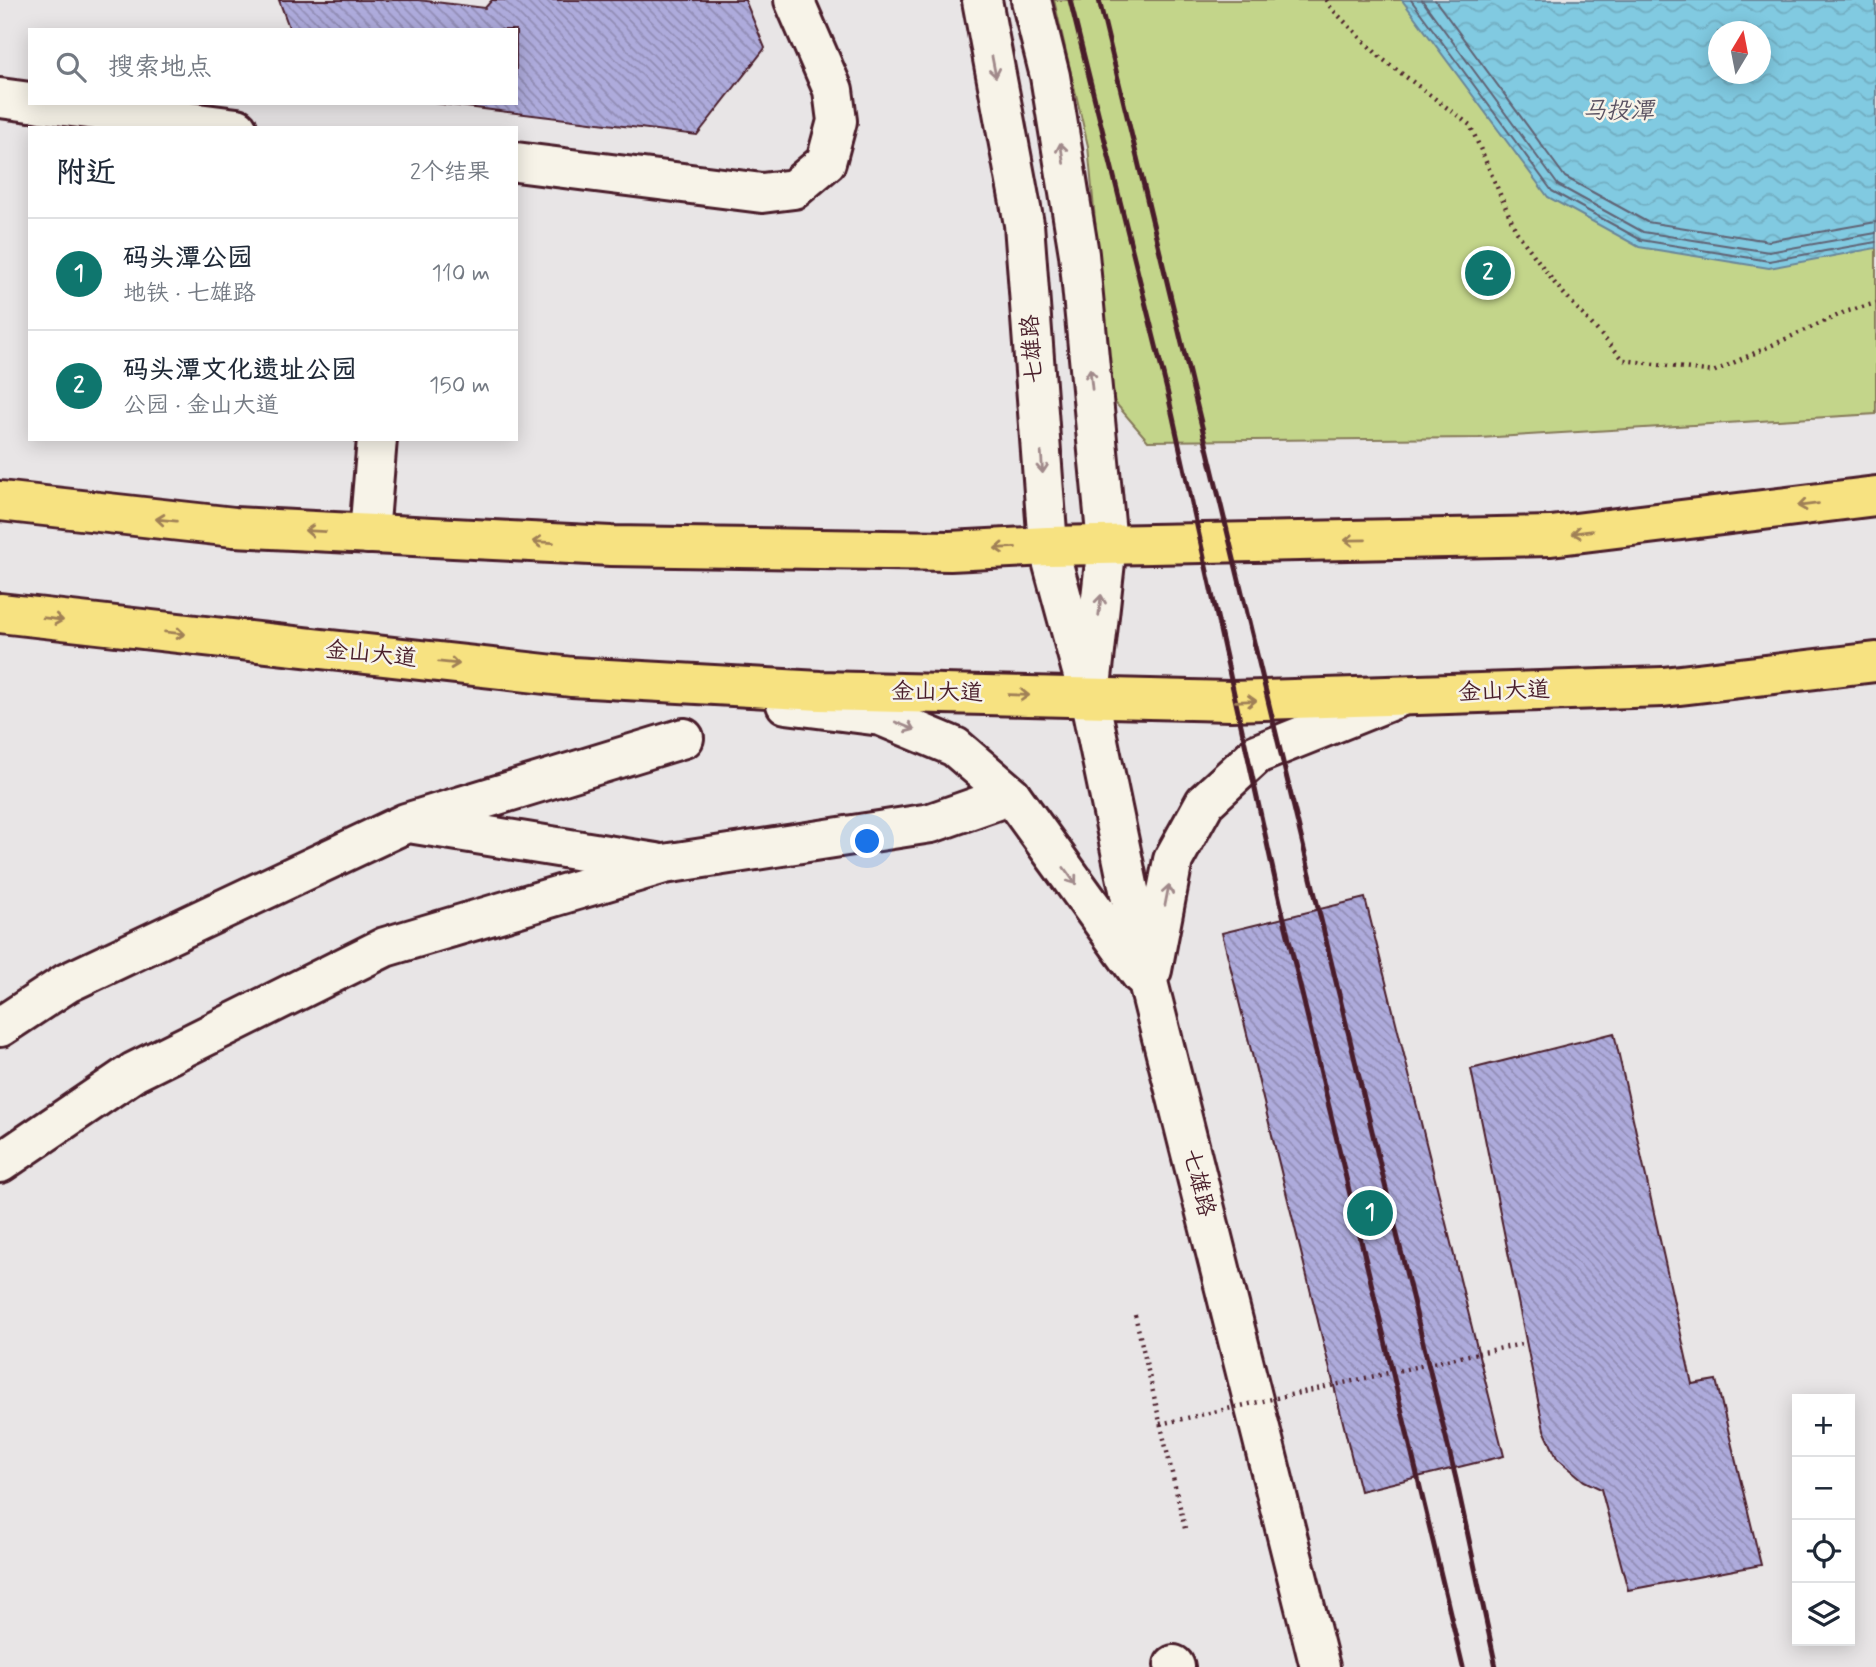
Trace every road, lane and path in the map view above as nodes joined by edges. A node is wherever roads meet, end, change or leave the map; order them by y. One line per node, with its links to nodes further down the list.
1 (794, 0): 9 (street)
2 (982, 0): 16 (street, 七雄路, one-way to 16)
3 (1031, 0): 15 (street, 七雄路, one-way to 3)
4 (1326, 0): 10 (path)
5 (0, 98): 6 (street)
6 (28, 102)
7 (56, 105): 8 (street)
8 (221, 126)
9 (518, 162)
10 (1876, 303)
11 (377, 441): 14 (street)
12 (1876, 496): 15 (main road, one-way to 15)
13 (0, 501): 14 (main road, one-way to 13)
14 (369, 534): 16 (main road, one-way to 14)
15 (1107, 544): 16 (main road); 21 (street, 七雄路, one-way to 15)
16 (1048, 546): 21 (street, 七雄路)
17 (0, 613): 19 (main road, 金山大道, one-way to 19)
18 (1876, 662): 20 (main road, 金山大道)
19 (572, 677): 21 (main road, 金山大道, one-way to 21); 23 (street, one-way to 23)
20 (1403, 696): 21 (main road, 金山大道, one-way to 20); 26 (street, one-way to 20)
21 (1089, 697): 26 (street, 七雄路)
22 (684, 738): 24 (street)
23 (1011, 795): 25 (street); 26 (street, one-way to 26)
24 (406, 823): 25 (street); 27 (street)
25 (664, 864): 28 (street)
26 (1149, 986): 33 (street, 七雄路)
27 (0, 1027)
28 (0, 1163)
29 (1135, 1315): 31 (path)
30 (1527, 1343): 31 (path, bridge)
31 (1160, 1424): 32 (path)
32 (1186, 1533)
33 (1320, 1667)

